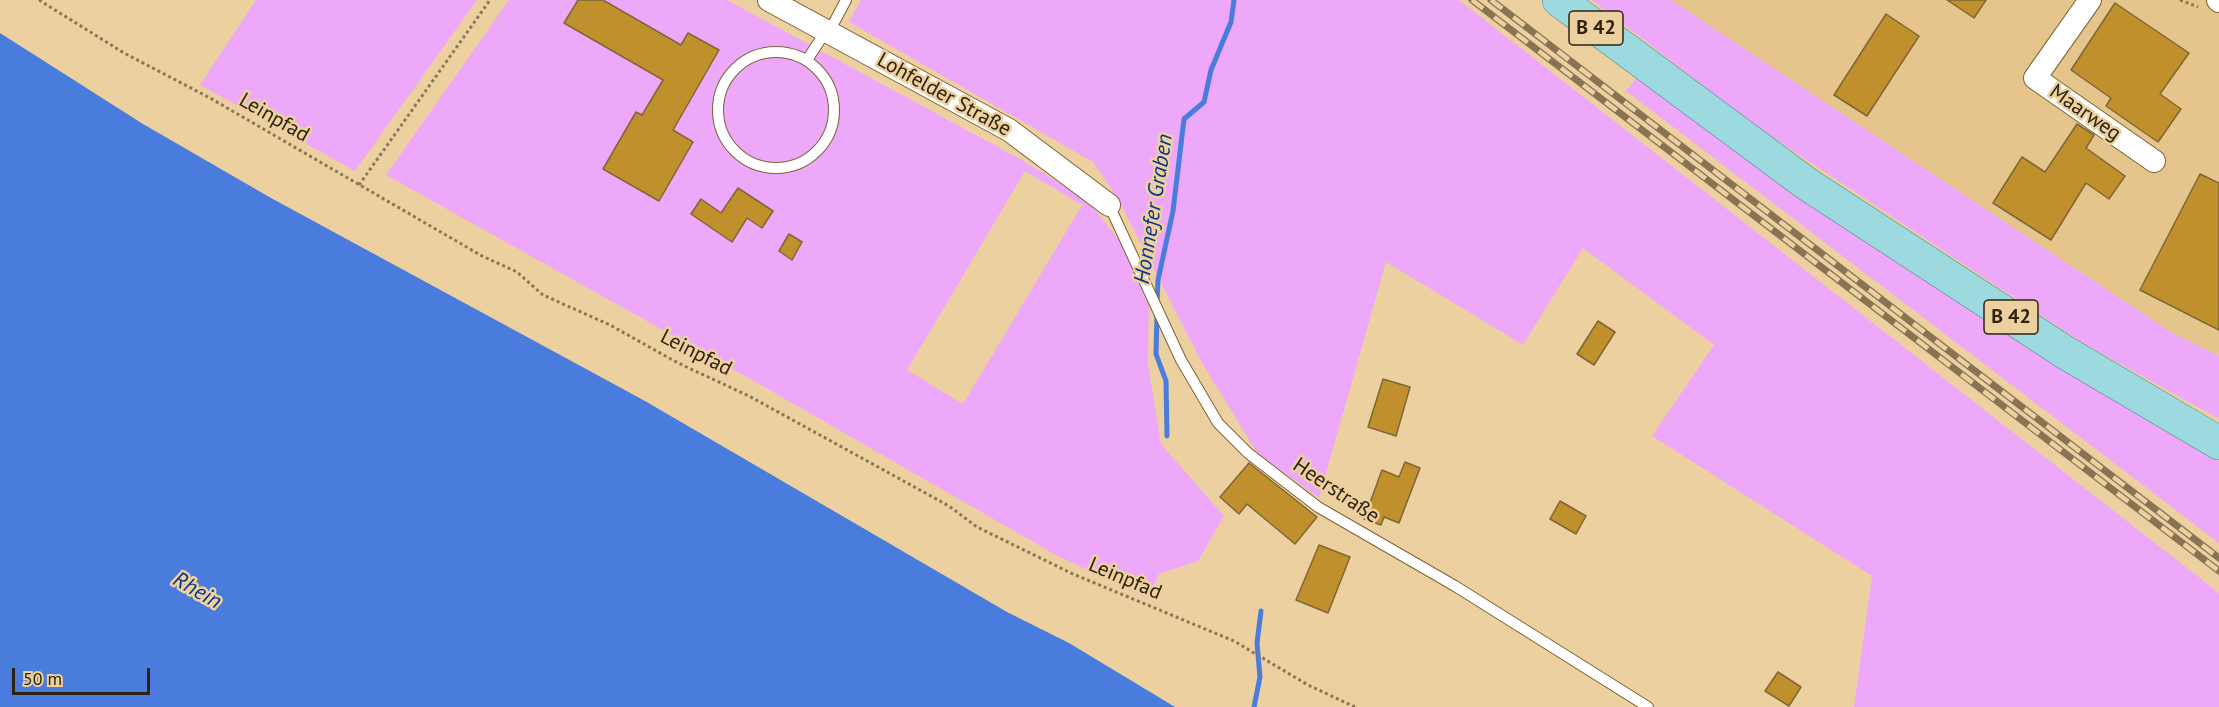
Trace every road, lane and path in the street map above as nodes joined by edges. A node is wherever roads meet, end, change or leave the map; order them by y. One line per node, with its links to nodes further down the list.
1 (39, 0): 10 (path, Leinpfad)
2 (490, 0): 10 (path)
3 (769, 0): 7 (street, Lohfelder Straße)
4 (846, 0): 7 (lane)
5 (1559, 0): 12 (main road, B 42)
6 (2090, 0): 9 (street, Maarweg)
7 (827, 32): 8 (lane); 11 (street, Lohfelder Straße)
8 (807, 60): 8 (lane)
9 (2154, 161)
10 (358, 185): 13 (path, Leinpfad)
11 (1109, 205): 14 (lane, Heerstraße)
12 (2219, 443)
13 (1354, 707)
14 (1648, 707)

